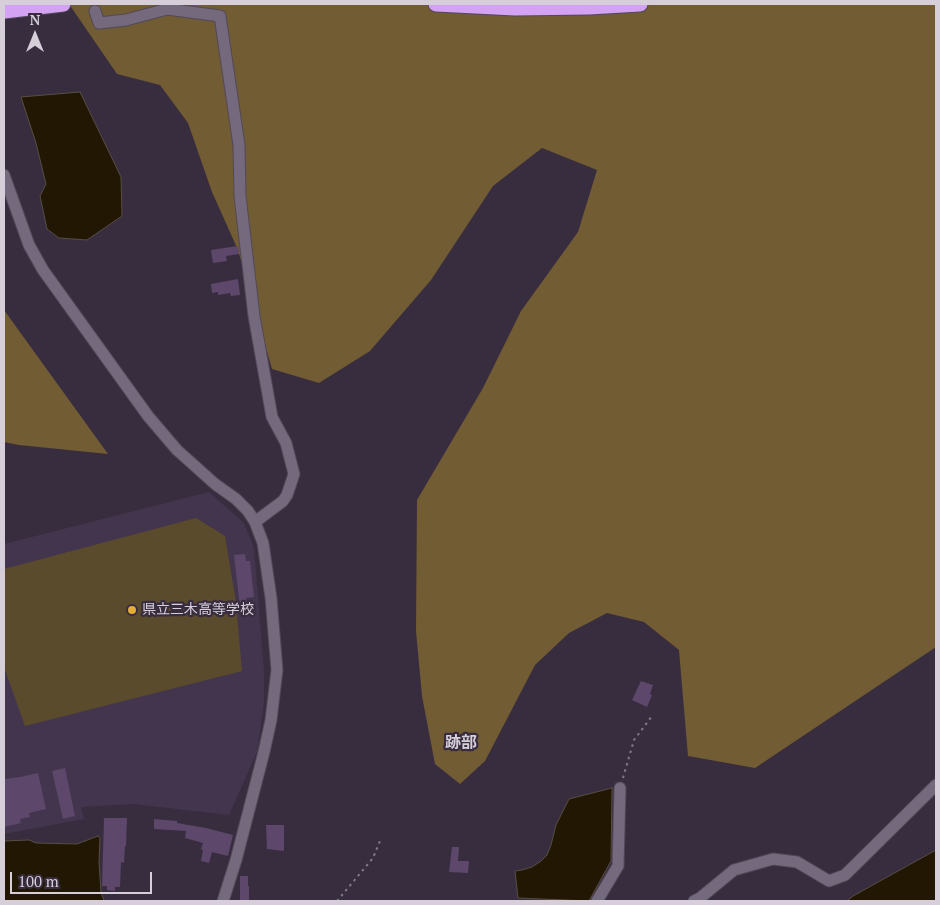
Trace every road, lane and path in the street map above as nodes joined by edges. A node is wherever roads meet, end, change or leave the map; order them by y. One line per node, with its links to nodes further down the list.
1 (63, 4): 4 (highway)
2 (436, 4): 3 (highway)
3 (640, 4)
4 (4, 11)
5 (95, 11): 7 (street)
6 (4, 175): 7 (street)
7 (255, 522): 12 (street)
8 (652, 716): 10 (path)
9 (936, 785): 15 (street)
10 (620, 788): 14 (street)
11 (380, 841): 13 (path)
12 (223, 901)
13 (337, 901)
14 (597, 901)
15 (694, 901)

